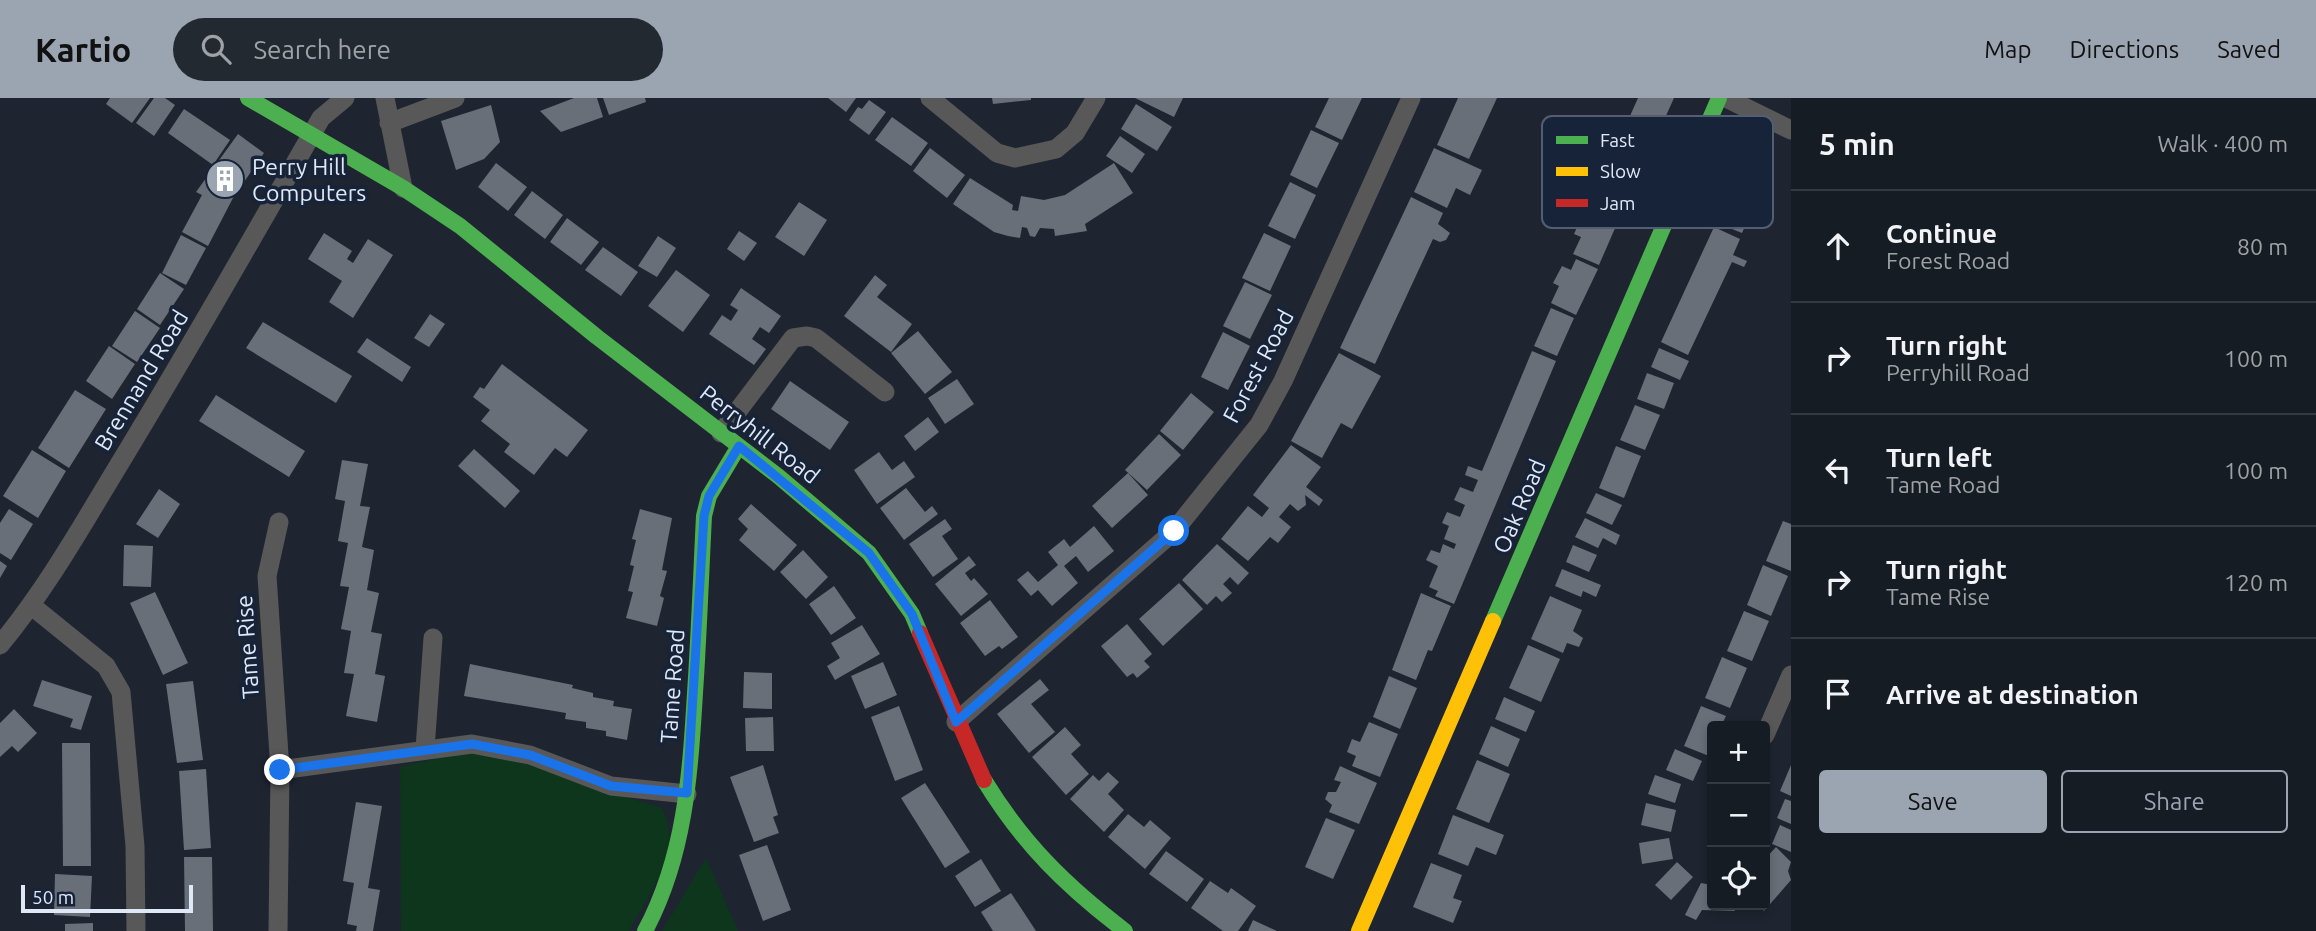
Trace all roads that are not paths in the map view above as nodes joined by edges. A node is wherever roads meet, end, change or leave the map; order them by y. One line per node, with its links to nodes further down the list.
1 (248, 98): 15 (street, Perryhill Road)
2 (345, 98): 15 (street, Brennand Road)
3 (385, 98): 13 (street)
4 (455, 98): 13 (street)
5 (930, 98): 6 (street)
6 (1096, 98)
7 (1411, 98): 26 (street, Forest Road)
8 (1719, 98): 10 (street, Oak Road)
9 (1726, 98): 11 (street)
10 (1711, 116)
11 (1763, 116)
12 (1773, 121): 14 (street)
13 (389, 123): 16 (street)
14 (1791, 130)
15 (312, 134): 16 (street, Perryhill Road); 22 (street, Brennand Road)
16 (403, 188): 19 (street, Perryhill Road)
17 (1663, 228): 35 (street, Oak Road)
18 (885, 392): 19 (street)
19 (721, 433): 20 (street, Perryhill Road)
20 (739, 446): 26 (street, Perryhill Road); 30 (street, Tame Road)
21 (279, 522): 29 (street, Tame Rise)
22 (32, 606): 24 (street, Brennand Road); 31 (street)
23 (433, 638): 28 (street)
24 (0, 645)
25 (1791, 675): 27 (street)
26 (956, 722): 34 (street, Perryhill Road)
27 (1770, 723)
28 (425, 749): 29 (street); 30 (street)
29 (280, 770): 32 (street, Tame Rise)
30 (687, 793): 33 (street, Tame Road)
31 (136, 931)
32 (278, 931)
33 (645, 931)
34 (1125, 931)
35 (1359, 931)

